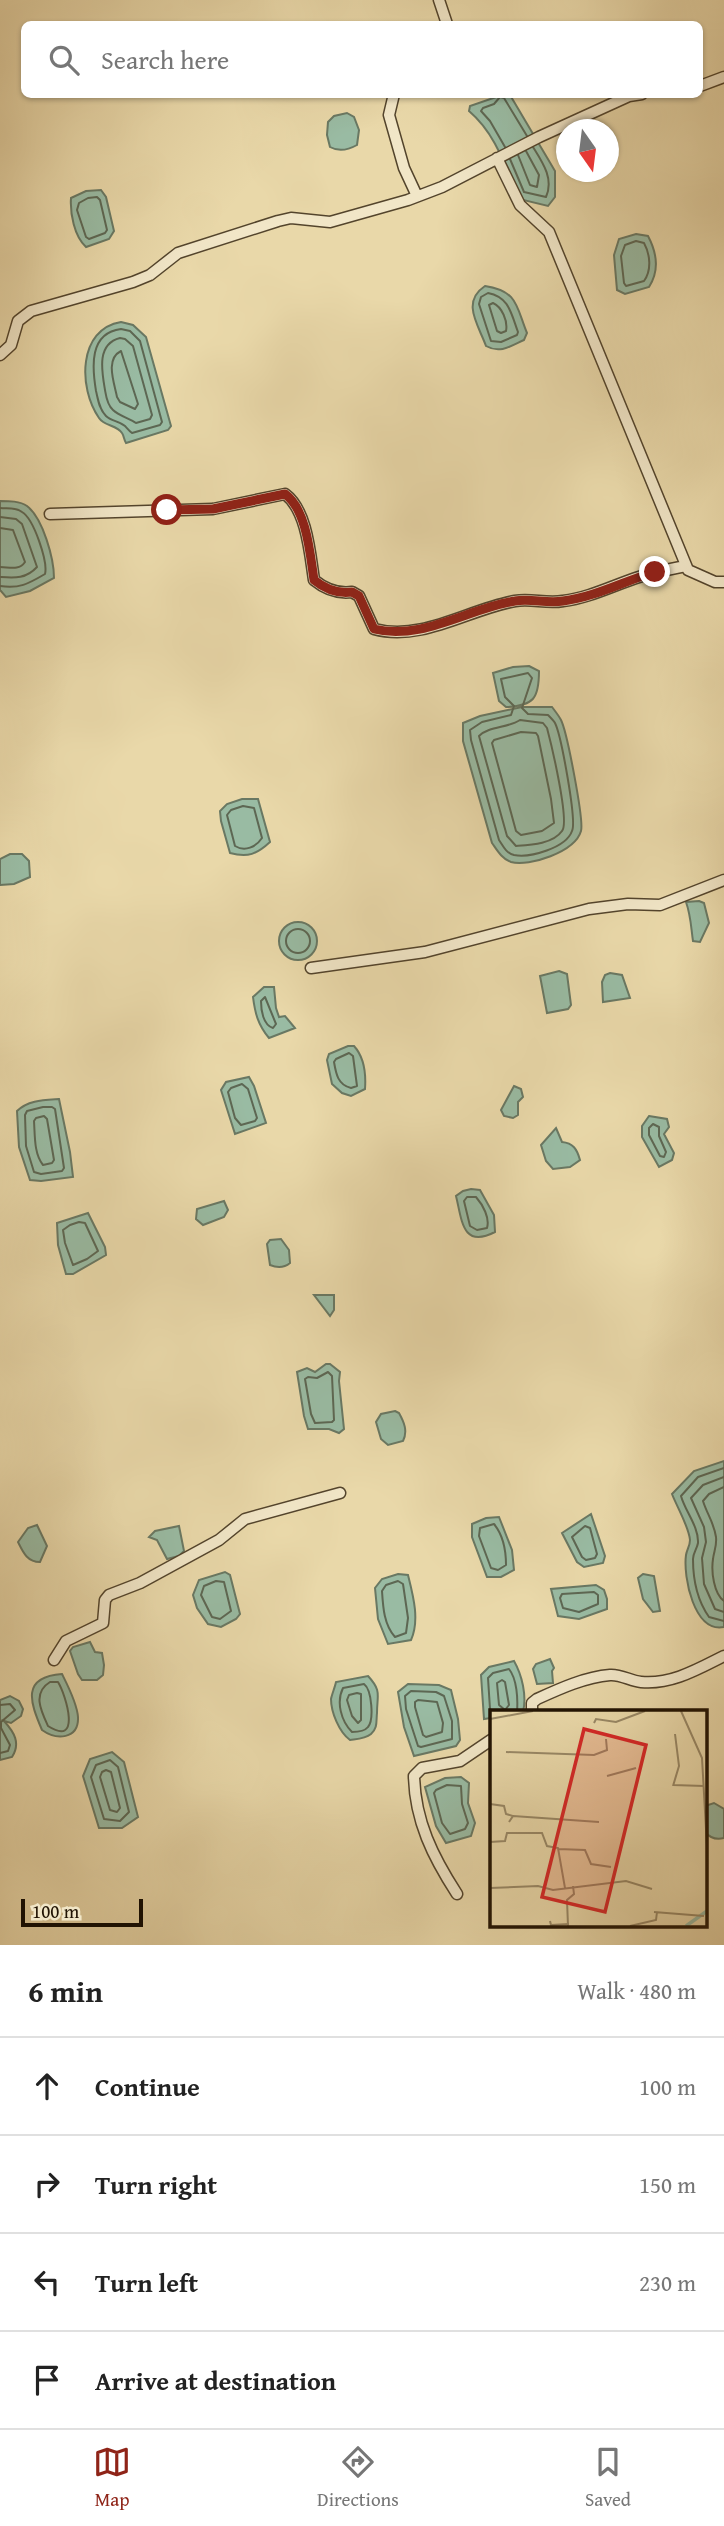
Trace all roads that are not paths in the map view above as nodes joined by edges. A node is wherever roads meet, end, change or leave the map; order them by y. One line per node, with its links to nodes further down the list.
1 (439, 0): 2 (street)
2 (446, 21)
3 (724, 77): 4 (street)
4 (703, 85)
5 (393, 98): 8 (street)
6 (625, 98): 7 (street)
7 (497, 158): 8 (street); 11 (street)
8 (417, 196): 9 (street)
9 (0, 355)
10 (50, 514): 11 (street)
11 (686, 566): 12 (street)
12 (724, 582)
13 (724, 880): 14 (street)
14 (311, 968)
15 (340, 1493): 17 (street)
16 (724, 1656): 18 (street)
17 (54, 1660)
18 (532, 1710)
19 (490, 1741): 20 (street)
20 (457, 1894)

